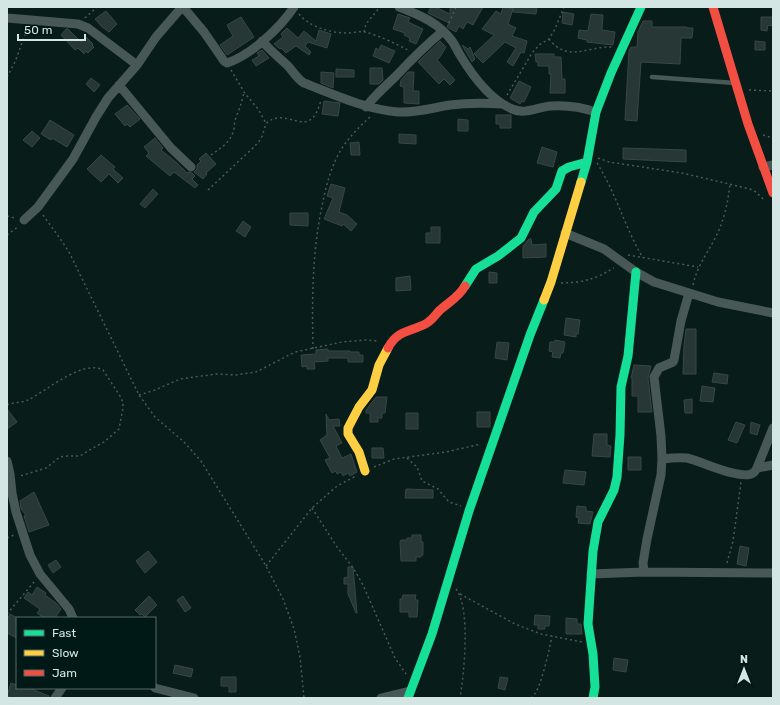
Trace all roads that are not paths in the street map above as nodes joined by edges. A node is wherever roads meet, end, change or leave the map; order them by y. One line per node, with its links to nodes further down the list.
1 (183, 7): 8 (street); 9 (street)
2 (399, 7): 7 (street)
3 (641, 7): 15 (street)
4 (713, 7): 12 (street)
5 (297, 11): 8 (street)
6 (7, 18): 9 (street)
7 (443, 31): 13 (street); 14 (street)
8 (262, 41): 14 (street)
9 (137, 65): 11 (street)
10 (652, 77): 12 (lane)
11 (120, 85): 18 (street); 21 (street)
12 (737, 86): 19 (street)
13 (502, 104): 14 (street); 15 (street)
14 (366, 107)
15 (596, 112): 16 (street)
16 (587, 162): 22 (street); 31 (street)
17 (773, 165): 19 (street)
18 (191, 167)
19 (763, 167): 20 (street)
20 (773, 192)
21 (24, 220)
22 (565, 233): 23 (street); 38 (street)
23 (636, 272): 24 (street); 34 (street)
24 (690, 294): 25 (street); 27 (street)
25 (773, 313)
26 (773, 428): 30 (street)
27 (662, 459): 30 (street); 32 (street)
28 (7, 461): 35 (street)
29 (773, 465): 30 (street)
30 (757, 468)
31 (365, 472)
32 (644, 572): 33 (street); 34 (street)
33 (773, 573)
34 (591, 574): 42 (street)
35 (73, 617)
36 (156, 688): 40 (street)
37 (61, 689): 39 (street)
38 (410, 691): 41 (street)
39 (55, 698)
40 (194, 698)
41 (381, 698)
42 (593, 698)

